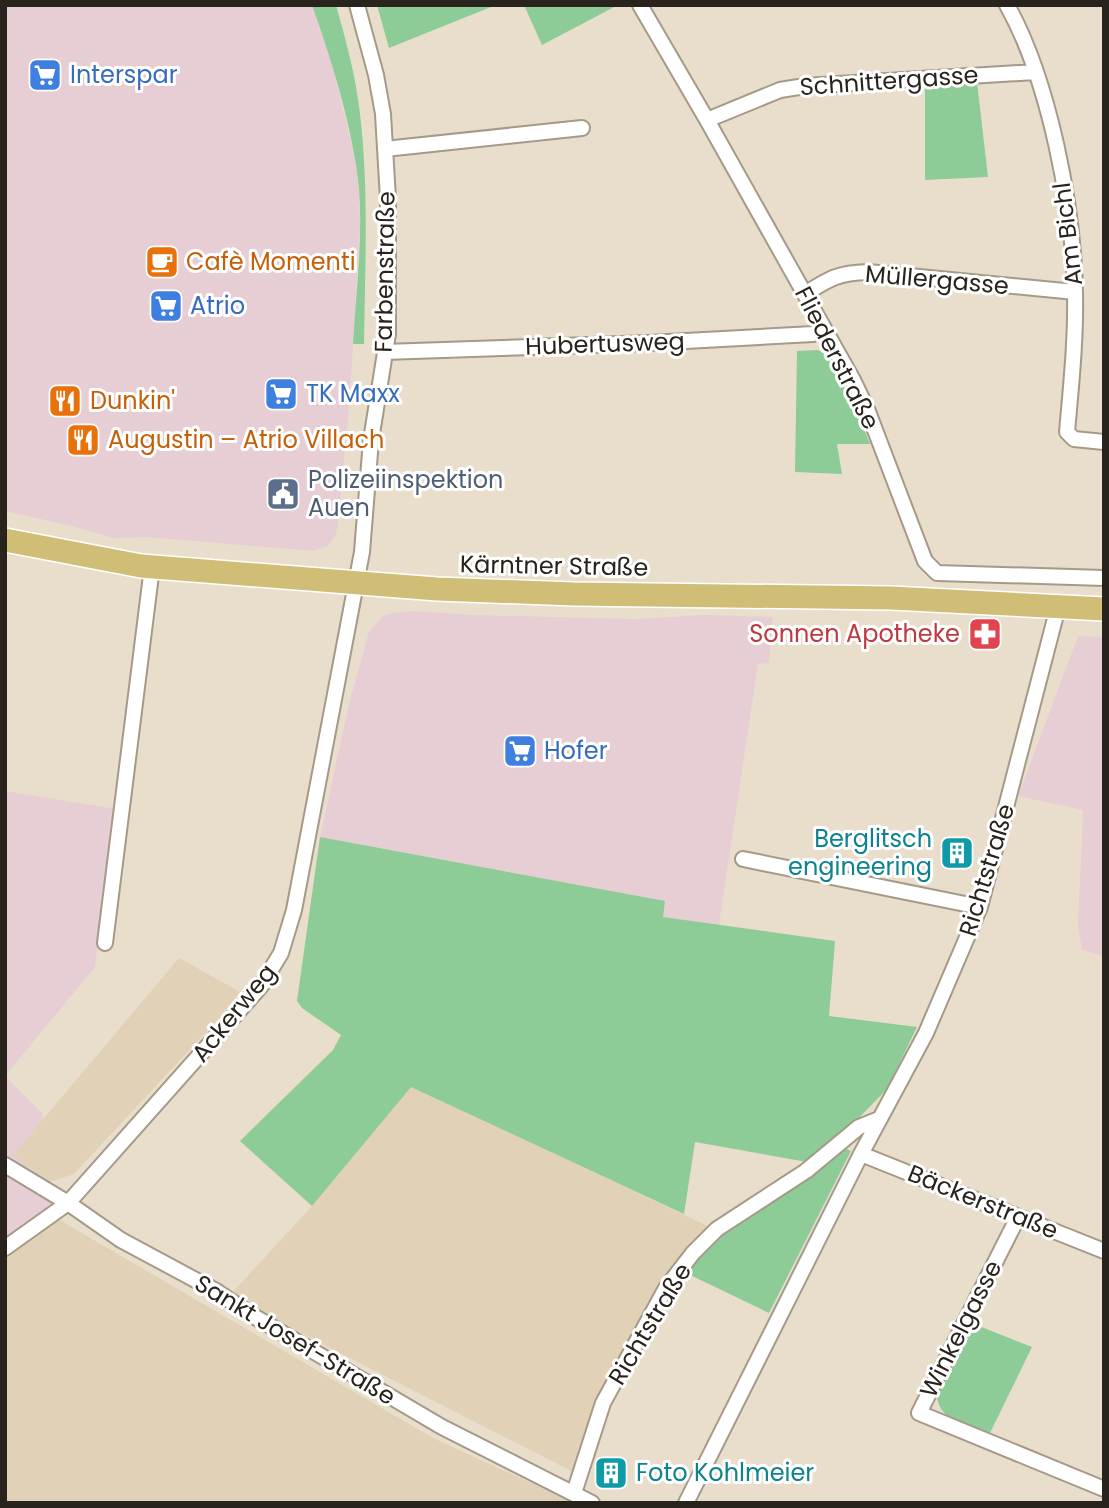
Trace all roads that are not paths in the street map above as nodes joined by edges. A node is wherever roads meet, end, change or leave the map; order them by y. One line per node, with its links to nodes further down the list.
1 (358, 5): 7 (street, Farbenstraße)
2 (640, 5): 5 (street, Fliederstraße)
3 (1007, 5): 4 (street, Am Bichl)
4 (1035, 72): 5 (street, Schnittergasse); 8 (street, Am Bichl)
5 (707, 120): 9 (street, Fliederstraße)
6 (582, 128): 7 (street)
7 (385, 149): 11 (street, Farbenstraße)
8 (1075, 292): 9 (street, Müllergasse); 12 (street, Am Bichl)
9 (805, 294): 10 (street, Fliederstraße)
10 (824, 329): 11 (street, Hubertusweg); 15 (street, Fliederstraße)
11 (384, 352): 16 (street, Farbenstraße)
12 (1104, 442)
13 (5, 540): 14 (main road, Kärntner Straße)
14 (152, 567): 16 (main road, Kärntner Straße); 21 (street)
15 (1104, 578)
16 (356, 583): 17 (main road, Kärntner Straße); 25 (street, Ackerweg)
17 (1058, 607): 18 (main road, Kärntner Straße); 20 (street, Richtstraße)
18 (1104, 609)
19 (743, 859): 20 (street)
20 (980, 907): 22 (street, Richtstraße)
21 (105, 943)
22 (879, 1119): 23 (street, Richtstraße); 30 (street, Richtstraße)
23 (861, 1153): 26 (street, Bäckerstraße); 32 (street, Richtstraße)
24 (5, 1165): 25 (street, Sankt Josef-Straße)
25 (68, 1203): 27 (street, Ackerweg); 30 (street, Sankt Josef-Straße)
26 (1018, 1217): 28 (street, Bäckerstraße); 29 (street, Winkelgasse)
27 (5, 1248)
28 (1104, 1251)
29 (1104, 1489)
30 (574, 1493): 31 (street, Sankt Josef-Straße)
31 (592, 1503)
32 (686, 1503)

